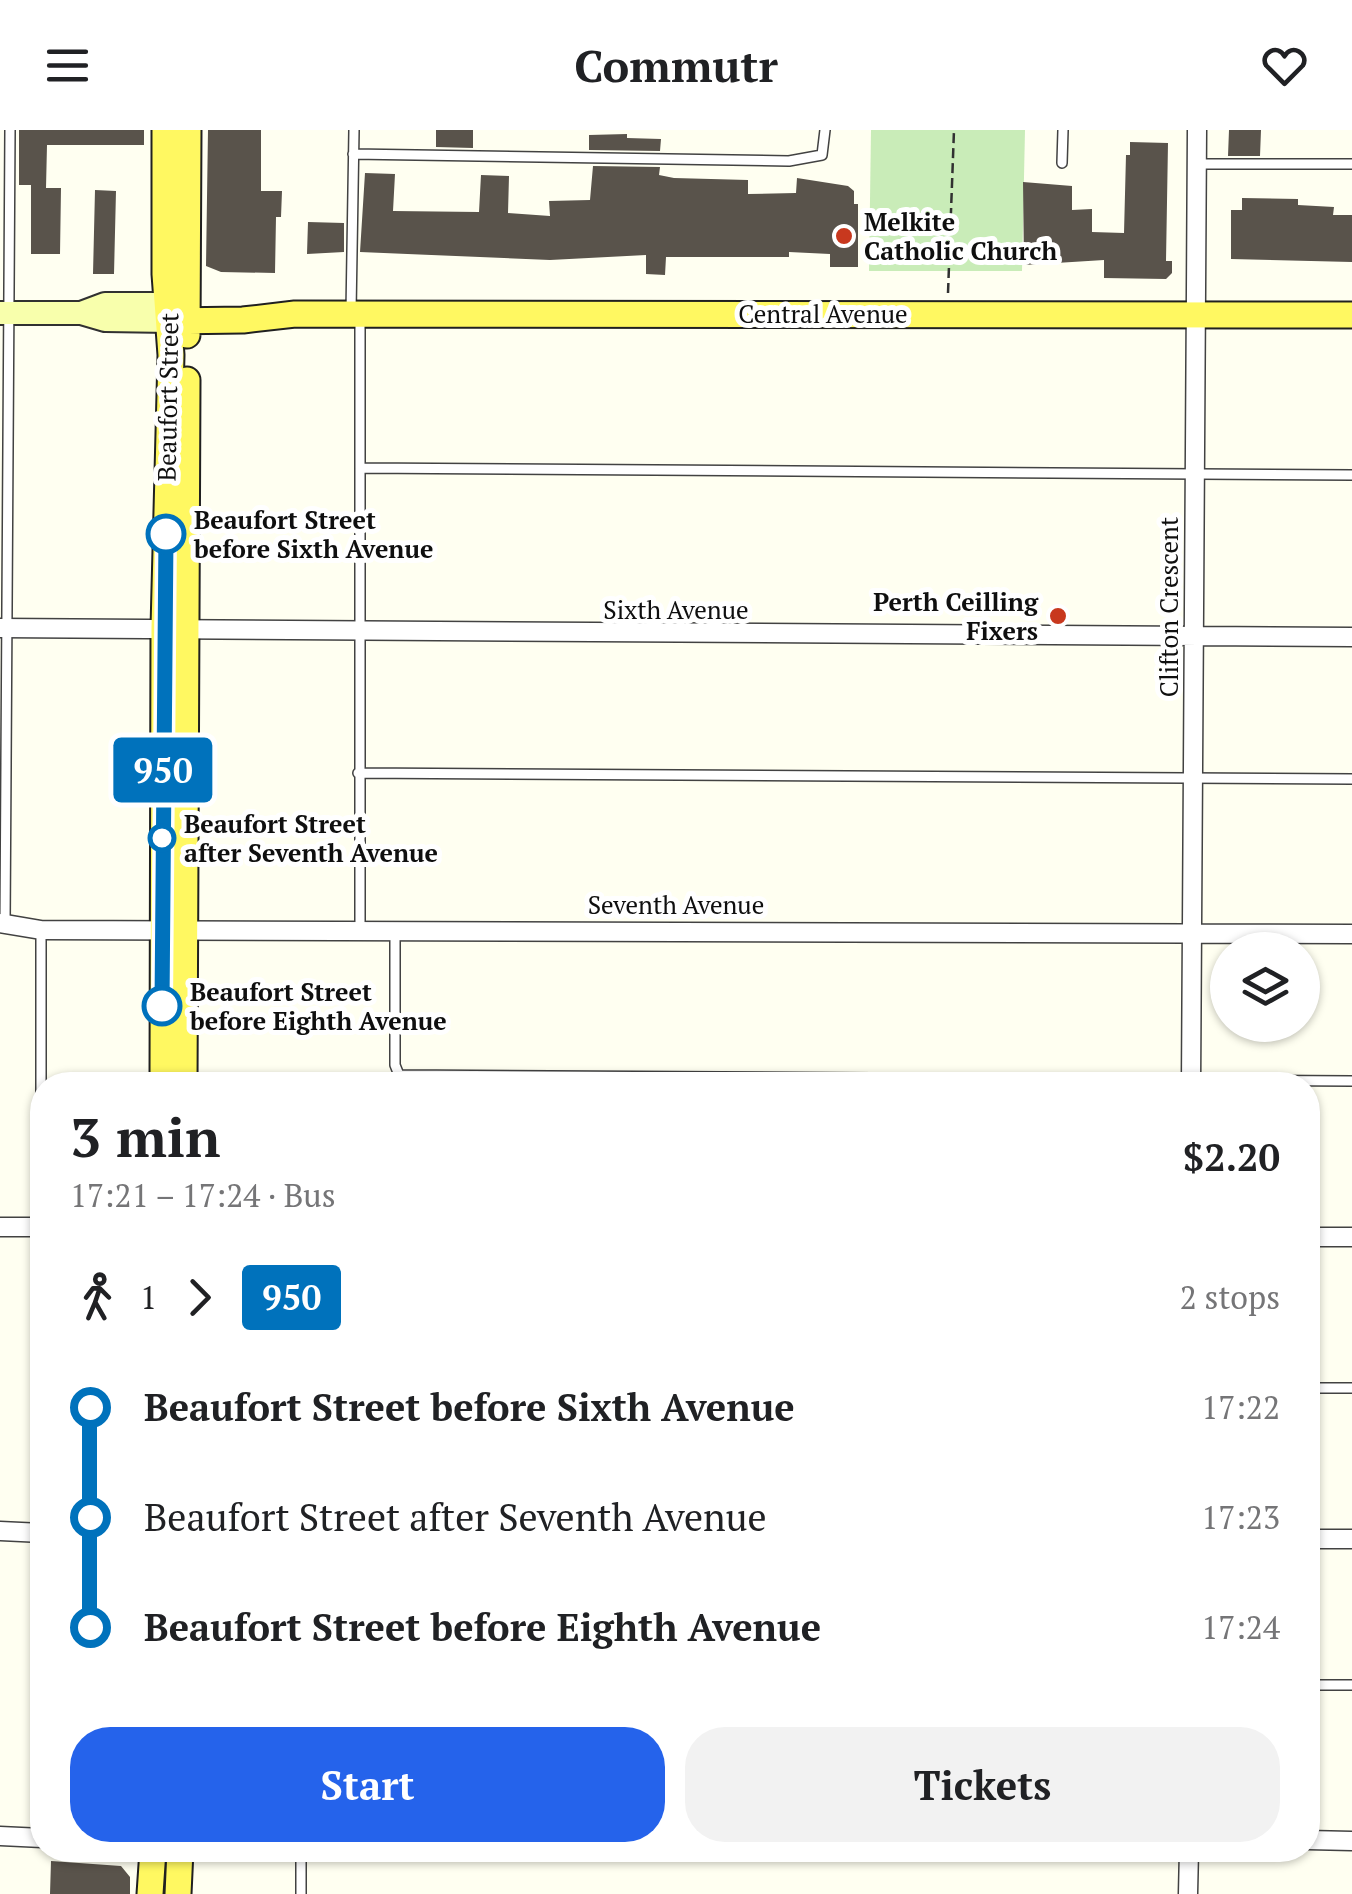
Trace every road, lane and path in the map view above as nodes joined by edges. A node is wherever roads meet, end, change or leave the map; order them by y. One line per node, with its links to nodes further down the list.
1 (10, 130): 13 (lane)
2 (166, 130): 14 (main road, Beaufort Street)
3 (188, 130): 14 (main road, Beaufort Street)
4 (354, 130): 9 (lane)
5 (825, 130): 9 (lane)
6 (954, 130): 15 (path)
7 (1062, 130): 10 (lane)
8 (1198, 130): 11 (street, Clifton Crescent)
9 (353, 154): 17 (lane)
10 (1062, 162)
11 (1197, 164): 12 (lane); 16 (street, Clifton Crescent)
12 (1352, 164)
13 (3, 313): 14 (main road, Central Avenue); 22 (lane)
14 (179, 313): 17 (main road, Central Avenue); 23 (main road, Beaufort Street)
15 (946, 314): 16 (main road, Central Avenue); 17 (main road, Central Avenue)
16 (1197, 314): 18 (main road, Central Avenue); 20 (street, Clifton Crescent)
17 (355, 315): 19 (lane)
18 (1352, 316)
19 (360, 468): 20 (lane); 24 (lane)
20 (1196, 474): 21 (lane); 26 (street, Clifton Crescent)
21 (1352, 475)
22 (3, 628): 23 (street, Sixth Avenue); 30 (lane)
23 (175, 628): 24 (street, Sixth Avenue); 34 (main road, Beaufort Street)
24 (357, 633): 26 (street, Sixth Avenue); 27 (lane)
25 (1352, 636): 26 (street, Sixth Avenue)
26 (1194, 637): 28 (street, Clifton Crescent)
27 (358, 773): 28 (lane); 31 (lane)
28 (1193, 777): 29 (lane); 35 (street, Clifton Crescent)
29 (1352, 779)
30 (2, 924): 33 (street, Seventh Avenue)
31 (360, 928): 32 (street, Seventh Avenue); 34 (street, Seventh Avenue)
32 (395, 928): 35 (street, Seventh Avenue); 40 (lane)
33 (42, 930): 34 (street, Seventh Avenue); 37 (lane)
34 (173, 930): 38 (main road, Beaufort Street); 39 (main road, Beaufort Street)
35 (1192, 933): 36 (street, Seventh Avenue); 41 (street, Clifton Crescent)
36 (1352, 934)
37 (42, 1072)
38 (164, 1072)
39 (183, 1072)
40 (398, 1072)
41 (1191, 1072)
42 (1320, 1080): 43 (lane)
43 (1352, 1080)
44 (0, 1227): 45 (street)
45 (30, 1227)
46 (1320, 1237): 47 (street)
47 (1352, 1237)
48 (1320, 1388): 49 (lane)
49 (1352, 1388)
50 (0, 1531): 51 (street)
51 (30, 1532)
52 (1320, 1539): 53 (street)
53 (1352, 1540)
54 (1320, 1685): 55 (lane)
55 (1352, 1686)
56 (0, 1836): 57 (street)
57 (30, 1837)
58 (1320, 1840): 59 (street)
59 (1352, 1840)
60 (152, 1862): 64 (main road)
61 (179, 1862): 65 (main road)
62 (301, 1862): 66 (lane)
63 (1189, 1862): 67 (street)
64 (150, 1894)
65 (178, 1894)
66 (301, 1894)
67 (1188, 1894)

